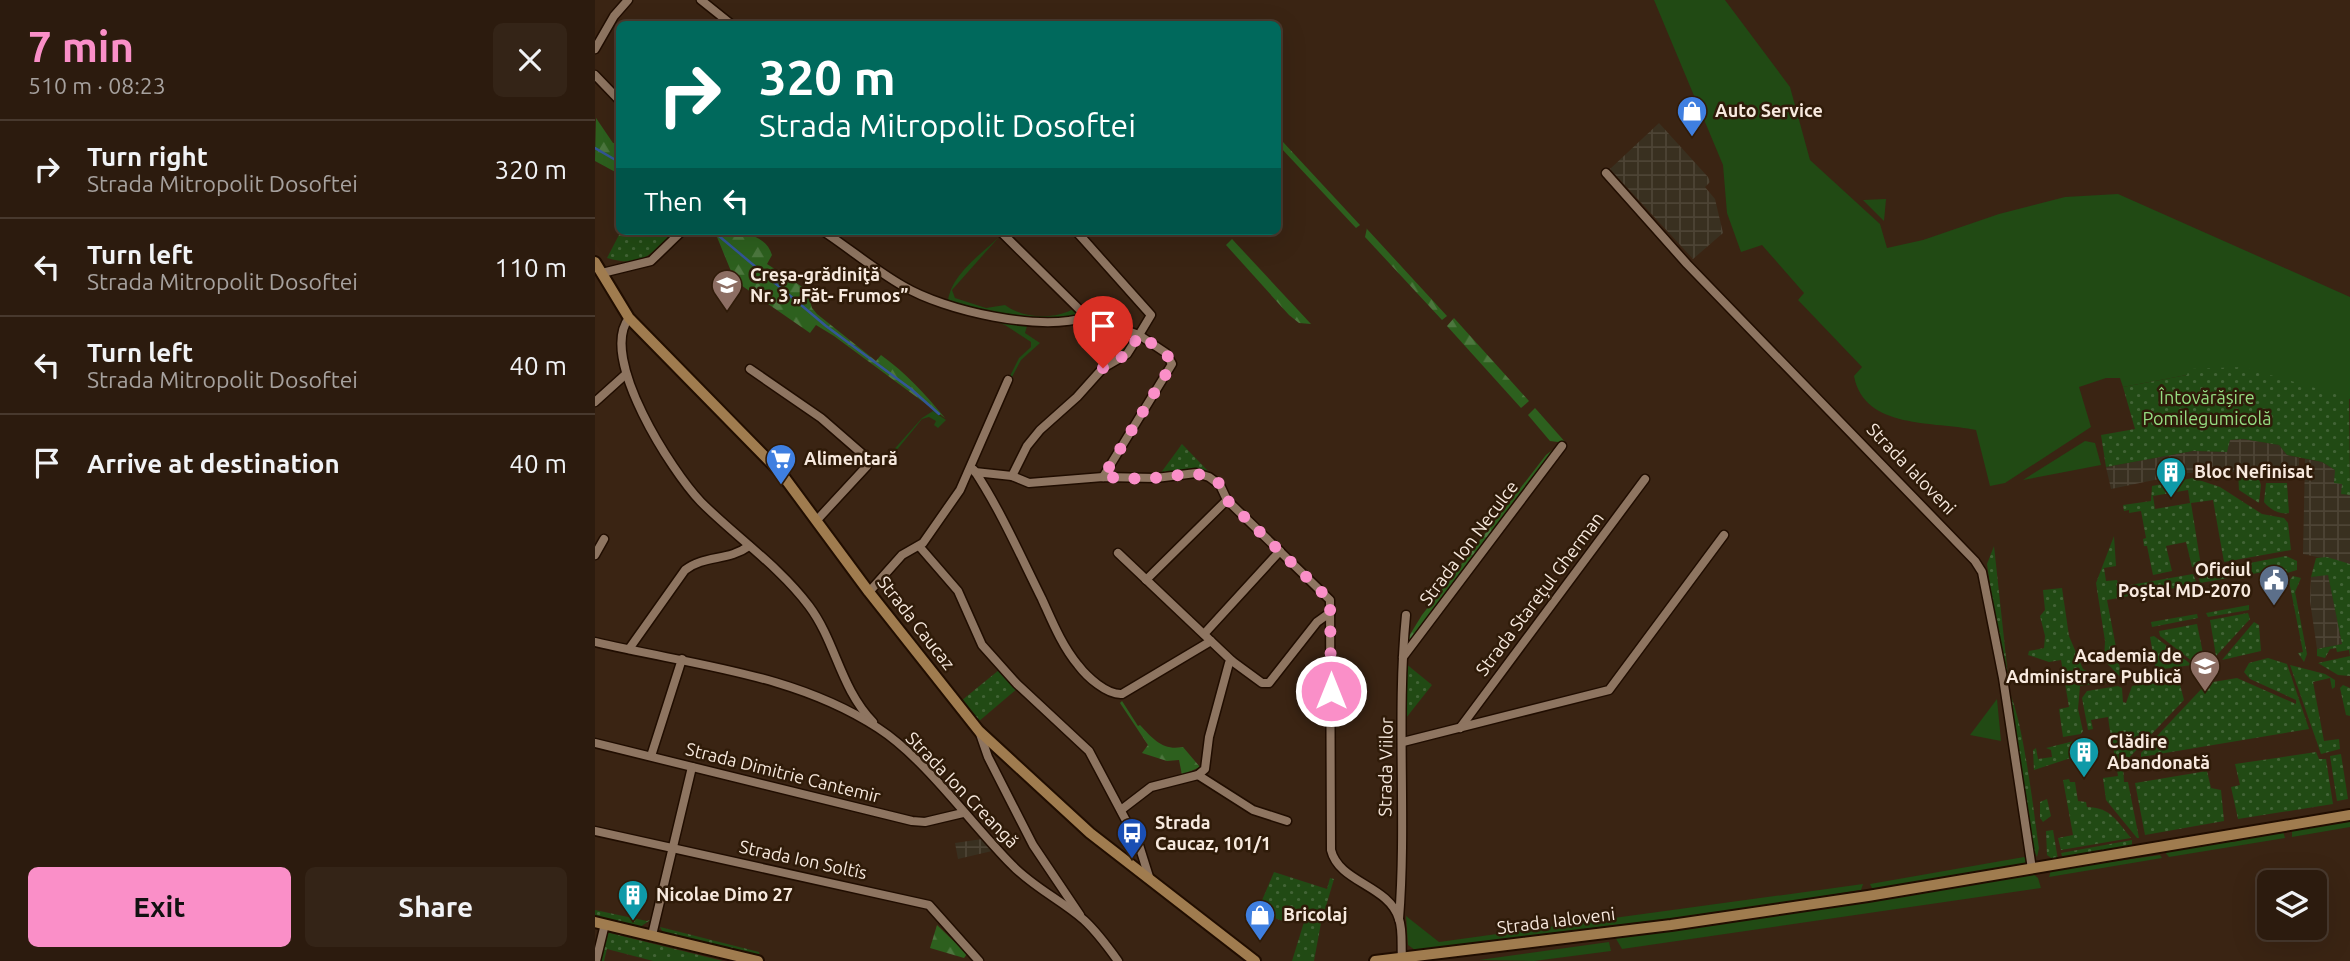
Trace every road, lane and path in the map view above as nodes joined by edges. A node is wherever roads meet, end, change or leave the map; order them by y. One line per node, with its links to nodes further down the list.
1 (628, 0): 4 (street)
2 (702, 0): 3 (street)
3 (727, 21)
4 (595, 49)
5 (595, 75): 6 (street)
6 (616, 97)
7 (1606, 173): 60 (street, Strada Ialoveni)
8 (678, 235): 13 (street)
9 (829, 235): 15 (street)
10 (1004, 235): 15 (street)
11 (1080, 235): 16 (street)
12 (595, 262): 13 (street, Strada Caucaz)
13 (602, 273): 14 (street, Strada Caucaz)
14 (629, 317): 18 (street); 27 (street, Strada Caucaz)
15 (1087, 317): 16 (street)
16 (1139, 335): 23 (street); 24 (street)
17 (750, 369): 27 (street)
18 (626, 374): 20 (street); 30 (street)
19 (1008, 380): 22 (street)
20 (595, 402)
21 (1562, 446): 44 (street, Strada Ion Neculce)
22 (973, 470): 23 (street); 31 (street); 40 (street)
23 (1012, 476): 24 (street)
24 (1103, 477): 26 (street)
25 (1644, 479): 46 (street, Strada Starețul Gherman)
26 (1227, 500): 32 (street); 35 (street)
27 (817, 520): 36 (street, Strada Caucaz)
28 (1724, 535): 46 (street)
29 (604, 539): 34 (street)
30 (749, 546): 42 (street); 47 (street)
31 (919, 546): 36 (street); 54 (street)
32 (1280, 551): 37 (street); 39 (street)
33 (1118, 554): 35 (street)
34 (595, 555)
35 (1146, 580): 39 (street)
36 (869, 592): 48 (street, Strada Caucaz)
37 (1331, 612): 45 (street); 62 (street)
38 (1406, 615): 44 (street, Strada Viilor)
39 (1203, 634): 40 (street)
40 (1211, 641): 45 (street)
41 (595, 642): 42 (street, Strada Ion Creangă)
42 (629, 649): 43 (street, Strada Ion Creangă)
43 (682, 659): 47 (street, Strada Ion Creangă); 51 (street)
44 (1401, 659): 49 (street, Strada Viilor)
45 (1232, 661): 53 (street)
46 (1460, 728): 49 (street)
47 (879, 729): 55 (street, Strada Ion Creangă)
48 (979, 731): 61 (street, Strada Caucaz); 63 (street)
49 (1403, 742): 62 (street, Strada Viilor)
50 (595, 743): 51 (street, Strada Dimitrie Cantemir)
51 (651, 756): 52 (street, Strada Dimitrie Cantemir)
52 (692, 767): 55 (street, Strada Dimitrie Cantemir); 59 (street)
53 (1198, 775): 54 (street); 57 (street)
54 (1121, 810): 61 (street)
55 (963, 814): 63 (street, Strada Ion Creangă)
56 (2350, 815): 60 (street, Strada Ialoveni)
57 (1287, 821)
58 (595, 831): 59 (street, Strada Ion Soltîs)
59 (673, 848): 65 (street); 70 (street, Strada Ion Soltîs)
60 (2032, 869): 67 (street, Strada Ialoveni)
61 (1150, 880): 72 (street, Strada Caucaz)
62 (1399, 919): 66 (street, Strada Viilor)
63 (1084, 920): 71 (street, Strada Ion Creangă)
64 (600, 923): 65 (street); 68 (street)
65 (652, 935): 69 (street)
66 (1402, 958): 67 (street); 73 (street)
67 (1417, 959)
68 (596, 961)
69 (758, 961)
70 (979, 961)
71 (1118, 961)
72 (1255, 961)
73 (1375, 961)

